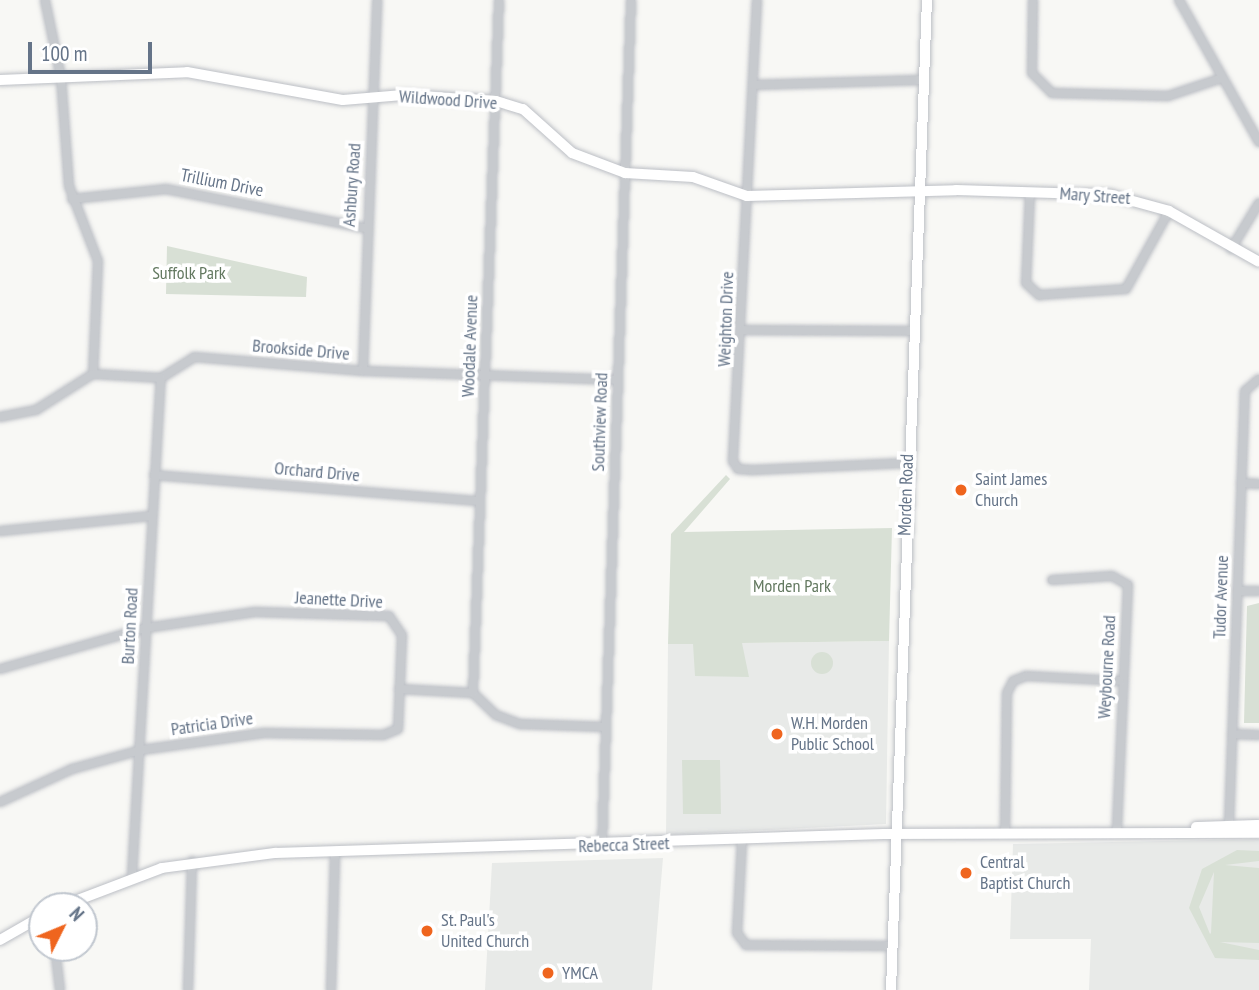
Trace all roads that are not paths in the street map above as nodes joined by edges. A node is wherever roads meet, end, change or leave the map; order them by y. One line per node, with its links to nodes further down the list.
1 (45, 0): 9 (street)
2 (377, 0): 14 (street, Ashbury Road)
3 (499, 0): 15 (street, Woodale Avenue)
4 (631, 0): 17 (street, Southview Road)
5 (757, 0): 13 (street, Weighton Drive)
6 (927, 0): 12 (street, Morden Road)
7 (1033, 0): 10 (street)
8 (1179, 0): 10 (street)
9 (61, 77): 11 (street, Wildwood Drive); 14 (street, Wildwood Drive); 21 (street)
10 (1222, 78): 16 (street)
11 (0, 80)
12 (921, 80): 13 (street); 19 (street, Morden Road)
13 (753, 85): 20 (street, Weighton Drive)
14 (374, 97): 15 (street, Wildwood Drive); 24 (street, Ashbury Road)
15 (496, 101): 17 (street, Wildwood Drive); 31 (street, Woodale Avenue)
16 (1259, 142)
17 (625, 173): 20 (street, Wildwood Drive); 34 (street, Southview Road)
18 (1030, 193): 19 (street, Mary Street); 23 (street, Mary Street); 23 (street)
19 (916, 194): 20 (street, Wildwood Drive); 28 (street, Morden Road)
20 (747, 196): 27 (street, Weighton Drive)
21 (72, 199): 24 (street, Trillium Drive); 30 (street)
22 (1259, 203): 25 (street)
23 (1169, 211): 25 (street, Mary Street)
24 (365, 228): 29 (street, Ashbury Road)
25 (1231, 249): 26 (street, Mary Street)
26 (1259, 262)
27 (743, 330): 28 (street); 36 (street, Weighton Drive)
28 (911, 331): 36 (street, Morden Road)
29 (363, 371): 31 (street, Brookside Drive); 32 (street, Brookside Drive)
30 (93, 374): 32 (street); 35 (street)
31 (484, 376): 34 (street, Brookside Drive); 40 (street, Woodale Avenue)
32 (160, 377): 37 (street, Burton Road)
33 (1259, 379): 38 (street, Tudor Avenue)
34 (617, 380): 51 (street, Southview Road)
35 (0, 417)
36 (907, 463): 62 (street, Morden Road)
37 (154, 475): 40 (street, Orchard Drive); 41 (street, Burton Road)
38 (1241, 483): 39 (street); 44 (street, Tudor Avenue)
39 (1259, 484)
40 (478, 501): 50 (street, Woodale Avenue)
41 (152, 516): 42 (street); 46 (street, Burton Road)
42 (0, 531)
43 (1052, 580): 48 (street, Weybourne Road)
44 (1237, 591): 45 (street); 52 (street, Tudor Avenue)
45 (1259, 591)
46 (146, 628): 47 (street, Jeanette Drive); 49 (street, Jeanette Drive); 54 (street, Burton Road)
47 (0, 669)
48 (1120, 681): 59 (street, Weybourne Road); 60 (street)
49 (399, 689): 50 (street); 54 (street, Patricia Drive)
50 (473, 693): 51 (street)
51 (605, 727): 64 (street, Southview Road)
52 (1232, 734): 53 (street); 56 (street, Tudor Avenue)
53 (1259, 735)
54 (141, 750): 55 (street, Patricia Drive); 67 (street, Burton Road)
55 (0, 802)
56 (1229, 824): 57 (street, Rebecca Street); 58 (street, Rebecca Street)
57 (1259, 825)
58 (1193, 828): 59 (street, Rebecca Street); 61 (street, Rebecca Street)
59 (1117, 830): 60 (street, Rebecca Street)
60 (1005, 833): 62 (street, Rebecca Street)
61 (1259, 833)
62 (897, 834): 63 (street, Rebecca Street); 71 (street, Morden Road)
63 (742, 841): 64 (street, Rebecca Street); 71 (street)
64 (602, 845): 65 (street, Rebecca Street)
65 (335, 852): 66 (street, Rebecca Street); 75 (street)
66 (192, 861): 67 (street, Rebecca Street); 74 (street)
67 (132, 877): 68 (street, Rebecca Street)
68 (96, 892)
69 (28, 925): 70 (street)
70 (0, 940)
71 (894, 946): 76 (street, Morden Road)
72 (57, 962): 73 (street)
73 (60, 990)
74 (188, 990)
75 (331, 990)
76 (891, 990)

